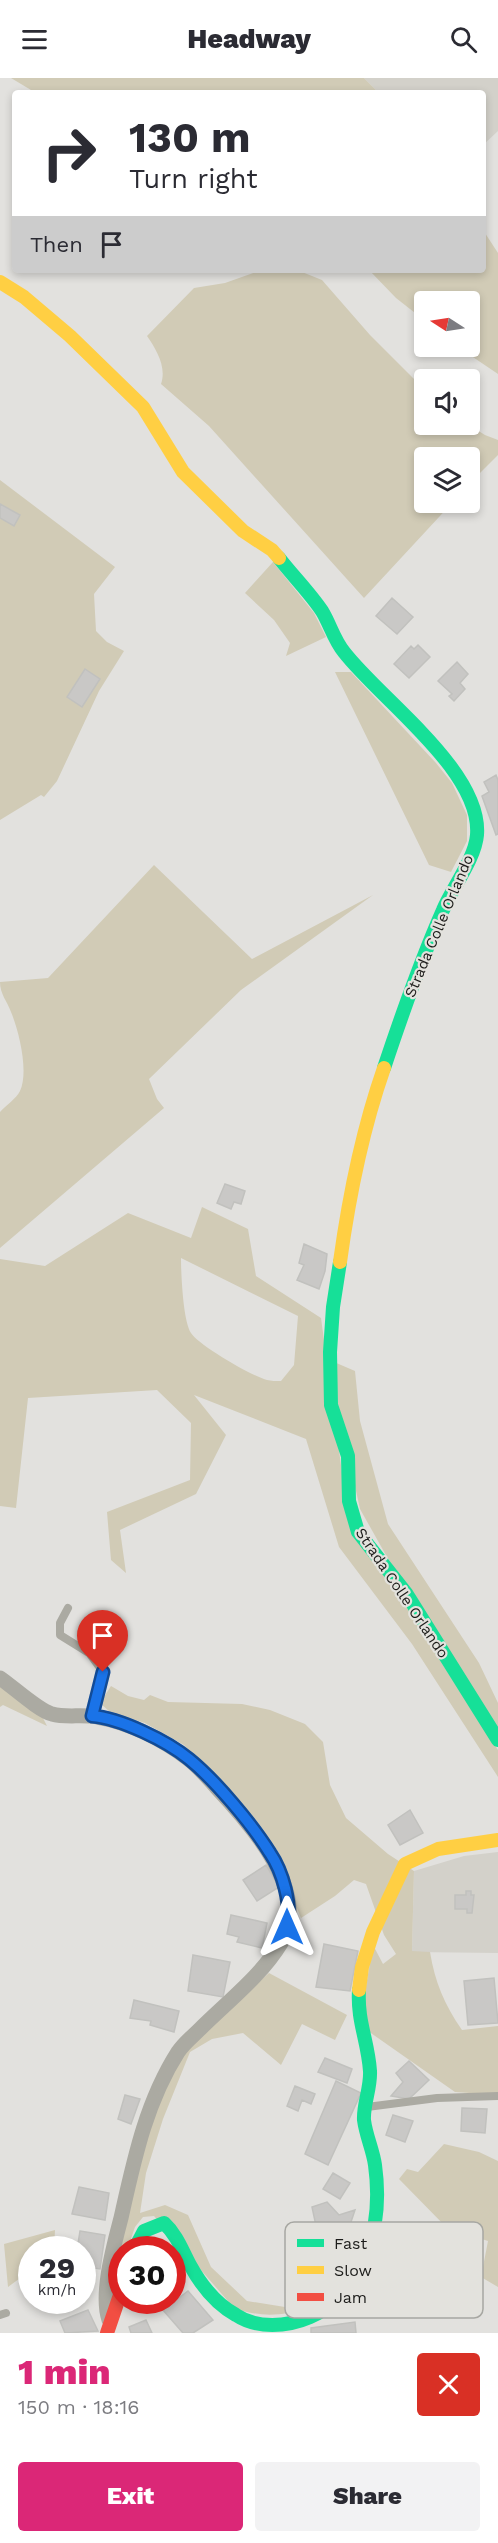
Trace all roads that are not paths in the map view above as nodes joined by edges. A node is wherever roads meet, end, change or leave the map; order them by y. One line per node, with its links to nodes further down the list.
1 (0, 282): 5 (street, Strada Colle Orlando)
2 (68, 1608): 4 (lane)
3 (0, 1678): 4 (street)
4 (92, 1716): 14 (street)
5 (498, 1740)
6 (498, 1840): 8 (street)
7 (498, 2096): 8 (lane)
8 (366, 2108): 9 (street)
9 (374, 2222)
10 (139, 2236): 11 (street)
11 (176, 2236)
12 (186, 2257): 13 (street)
13 (304, 2318)
14 (109, 2328)

